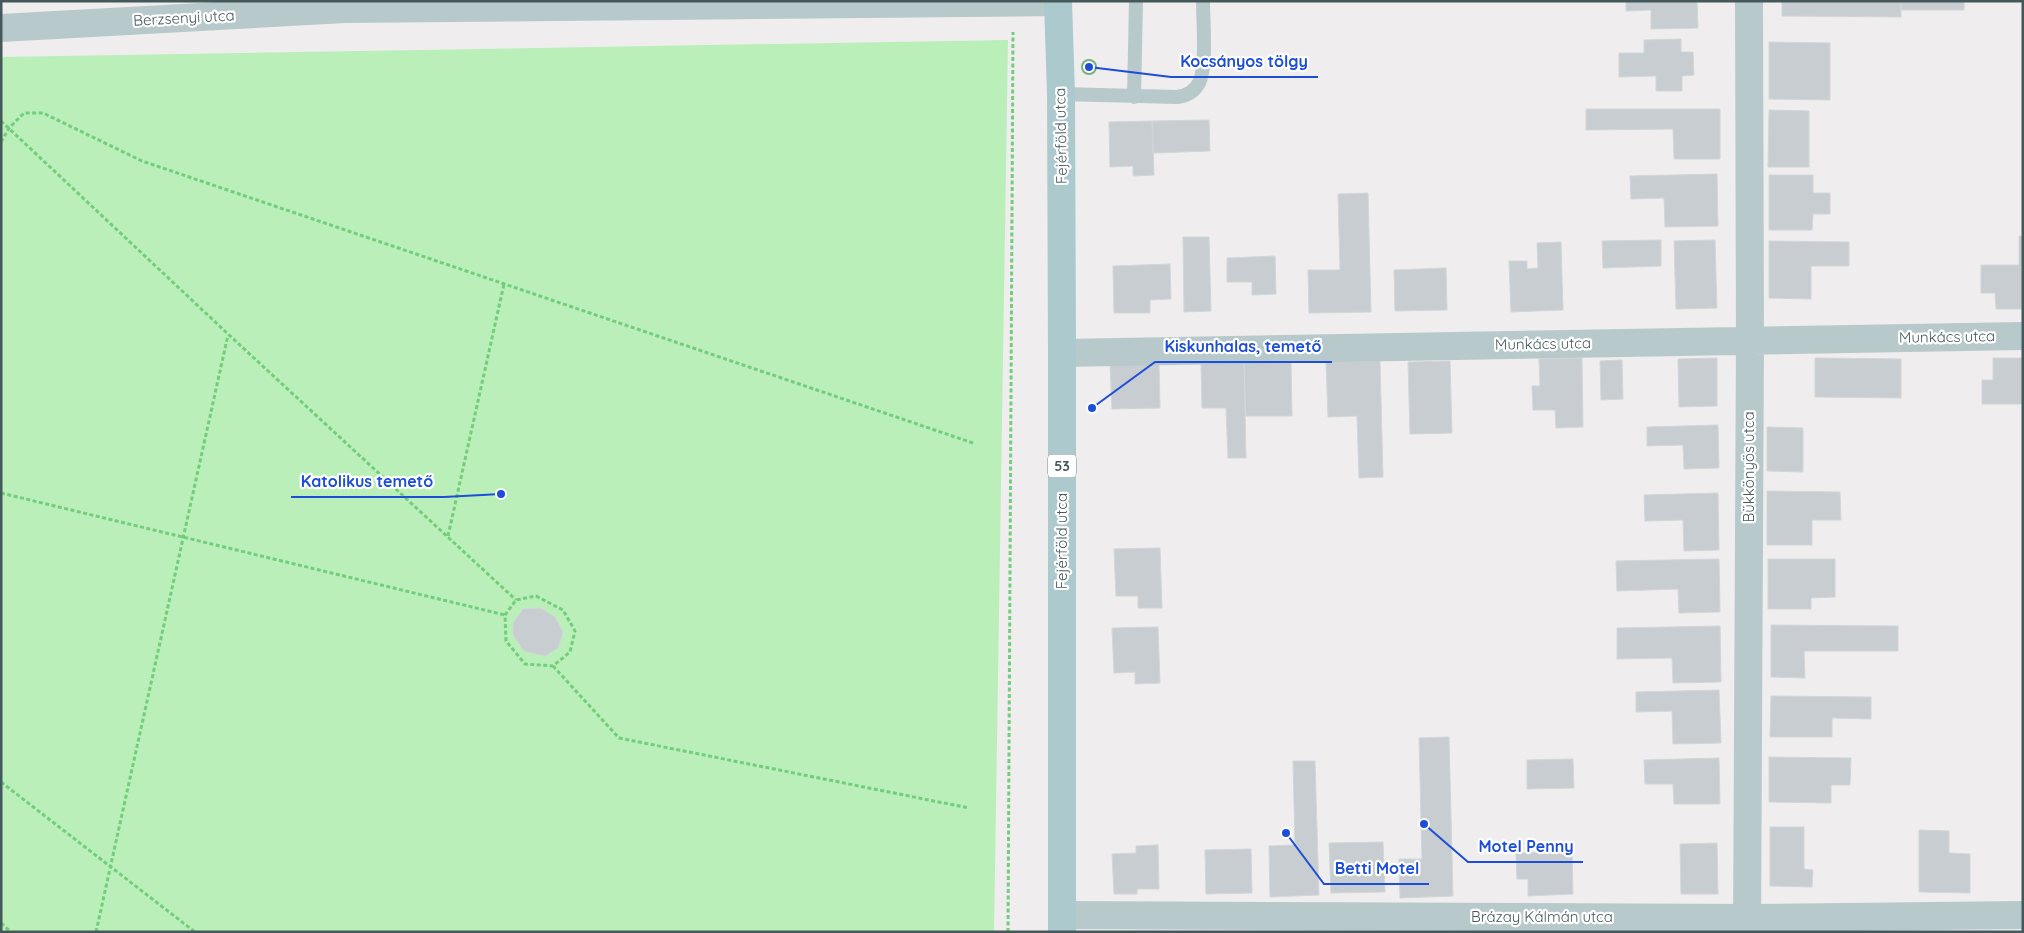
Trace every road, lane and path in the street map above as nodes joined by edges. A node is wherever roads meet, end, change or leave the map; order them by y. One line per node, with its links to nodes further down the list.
1 (1136, 1): 9 (lane)
2 (1203, 1): 9 (lane)
3 (1749, 1): 16 (street, Bükkönyös utca)
4 (1014, 2): 5 (street, Berzsenyi utca); 6 (street, Berzsenyi utca); 35 (path)
5 (1058, 2): 8 (main road, Fejérföld utca / 53)
6 (345, 5): 7 (street, Berzsenyi utca)
7 (1, 28)
8 (1061, 94): 9 (lane); 17 (main road, Fejérföld utca / 53)
9 (1134, 96)
10 (1, 121): 11 (path)
11 (8, 128): 12 (path); 13 (path); 14 (path)
12 (1, 142)
13 (504, 284): 18 (path); 20 (path)
14 (228, 334): 20 (path); 21 (path)
15 (2023, 336): 16 (street, Munkács utca)
16 (1750, 340): 17 (street, Munkács utca); 31 (street, Bükkönyös utca)
17 (1062, 353): 30 (main road, Fejérföld utca / 53)
18 (973, 443)
19 (1, 493): 21 (path)
20 (448, 536): 22 (path)
21 (183, 538): 23 (path); 27 (path)
22 (516, 600): 23 (path); 24 (path)
23 (505, 616): 24 (path)
24 (553, 666): 26 (path)
25 (1, 782): 27 (path)
26 (969, 808)
27 (110, 867): 33 (path); 34 (path)
28 (2023, 915): 31 (street, Brázay Kálmán utca)
29 (1, 923): 32 (path)
30 (1062, 923): 31 (street, Brázay Kálmán utca)
31 (1747, 925)
32 (11, 932)
33 (96, 932)
34 (195, 932)
35 (1008, 932)

